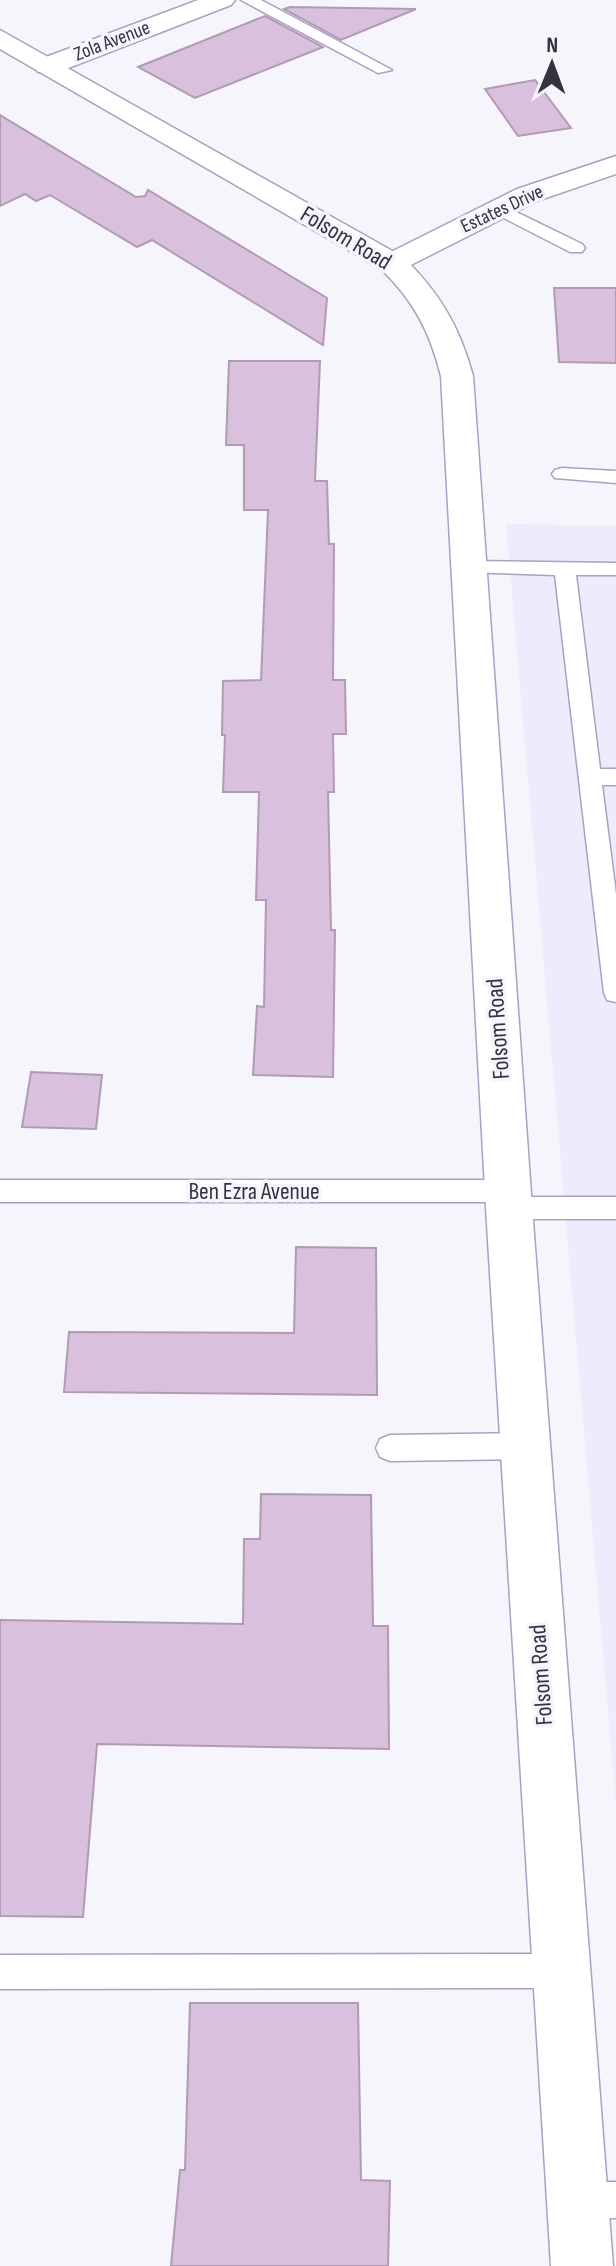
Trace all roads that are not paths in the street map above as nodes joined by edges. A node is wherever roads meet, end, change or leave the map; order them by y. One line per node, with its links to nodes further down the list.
1 (222, 0): 4 (street, Zola Avenue)
2 (249, 0): 5 (lane)
3 (0, 38): 4 (street, Folsom Road)
4 (48, 66): 9 (street, Folsom Road)
5 (384, 70)
6 (616, 165): 7 (street, Estates Drive)
7 (500, 209): 8 (lane); 9 (street, Estates Drive)
8 (576, 248)
9 (392, 263): 12 (street, Folsom Road)
10 (562, 474): 11 (lane)
11 (616, 477)
12 (469, 567): 13 (lane); 19 (street, Folsom Road)
13 (565, 568): 14 (lane); 15 (lane)
14 (616, 569)
15 (588, 777): 16 (lane); 17 (lane)
16 (616, 777)
17 (616, 993)
18 (0, 1191): 19 (lane, Ben Ezra Avenue)
19 (508, 1200): 20 (lane, Ben Ezra Avenue); 21 (street, Folsom Road)
20 (616, 1208)
21 (526, 1446): 22 (lane); 23 (street, Folsom Road)
22 (390, 1448)
23 (561, 1971): 24 (lane); 25 (street, Folsom Road)
24 (0, 1972)
25 (597, 2200): 26 (street, Folsom Road)
26 (582, 2266)

